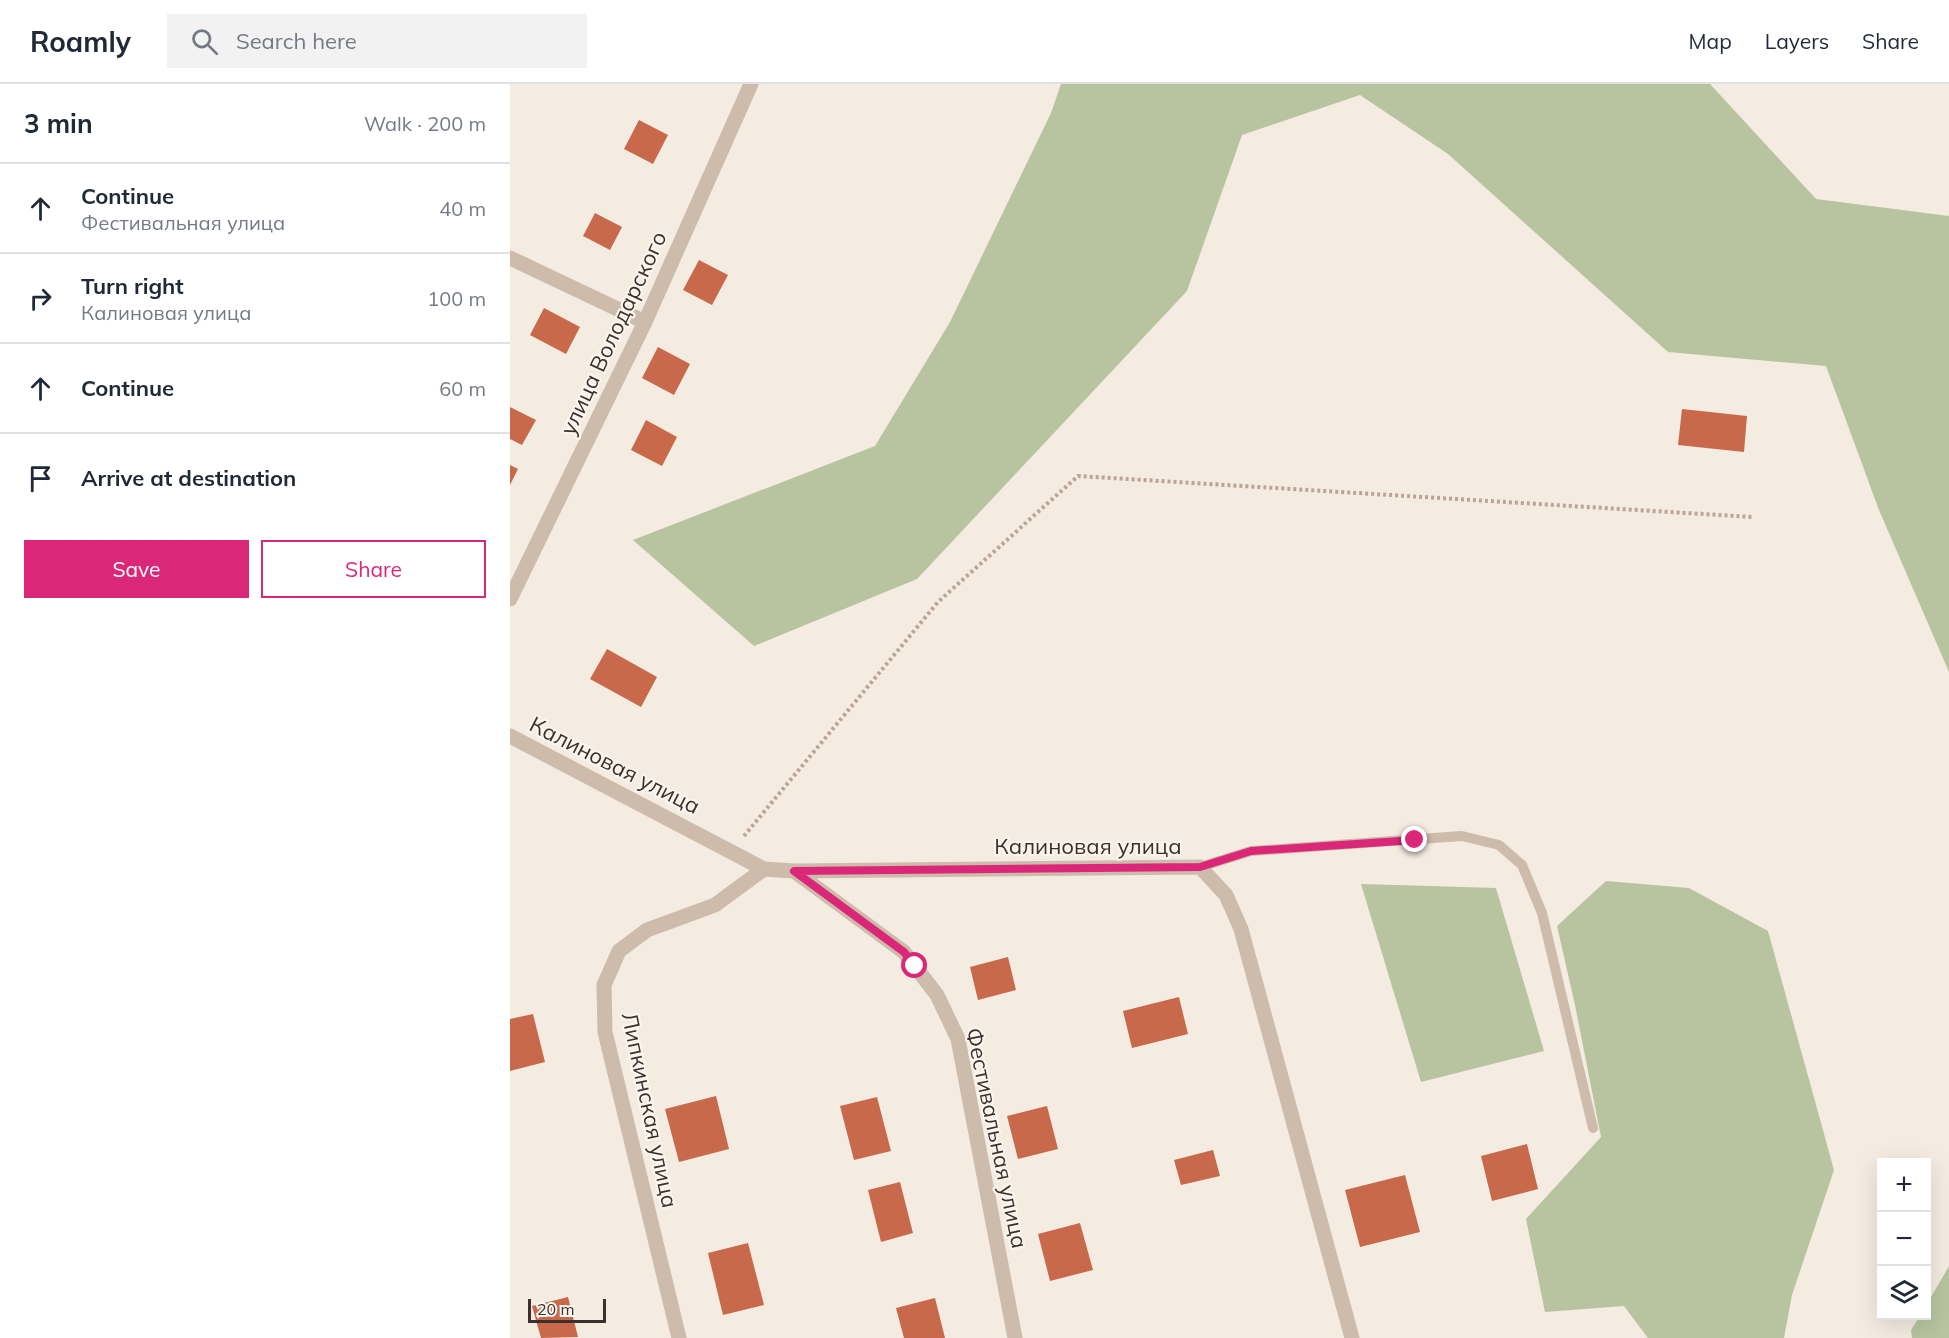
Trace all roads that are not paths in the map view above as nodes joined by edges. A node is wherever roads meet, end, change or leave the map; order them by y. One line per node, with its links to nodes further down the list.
1 (751, 84): 3 (street, улица Володарского)
2 (510, 258): 3 (street)
3 (645, 322): 4 (street, улица Володарского)
4 (510, 599)
5 (510, 736): 7 (street, Калиновая улица)
6 (1200, 867): 8 (street, Калиновая улица); 9 (lane); 12 (street, Калиновая улица)
7 (764, 869): 8 (street, Калиновая улица); 10 (street, Липкинская улица)
8 (794, 871): 11 (street, Фестивальная улица)
9 (1593, 1128)
10 (679, 1338)
11 (1015, 1338)
12 (1352, 1338)

